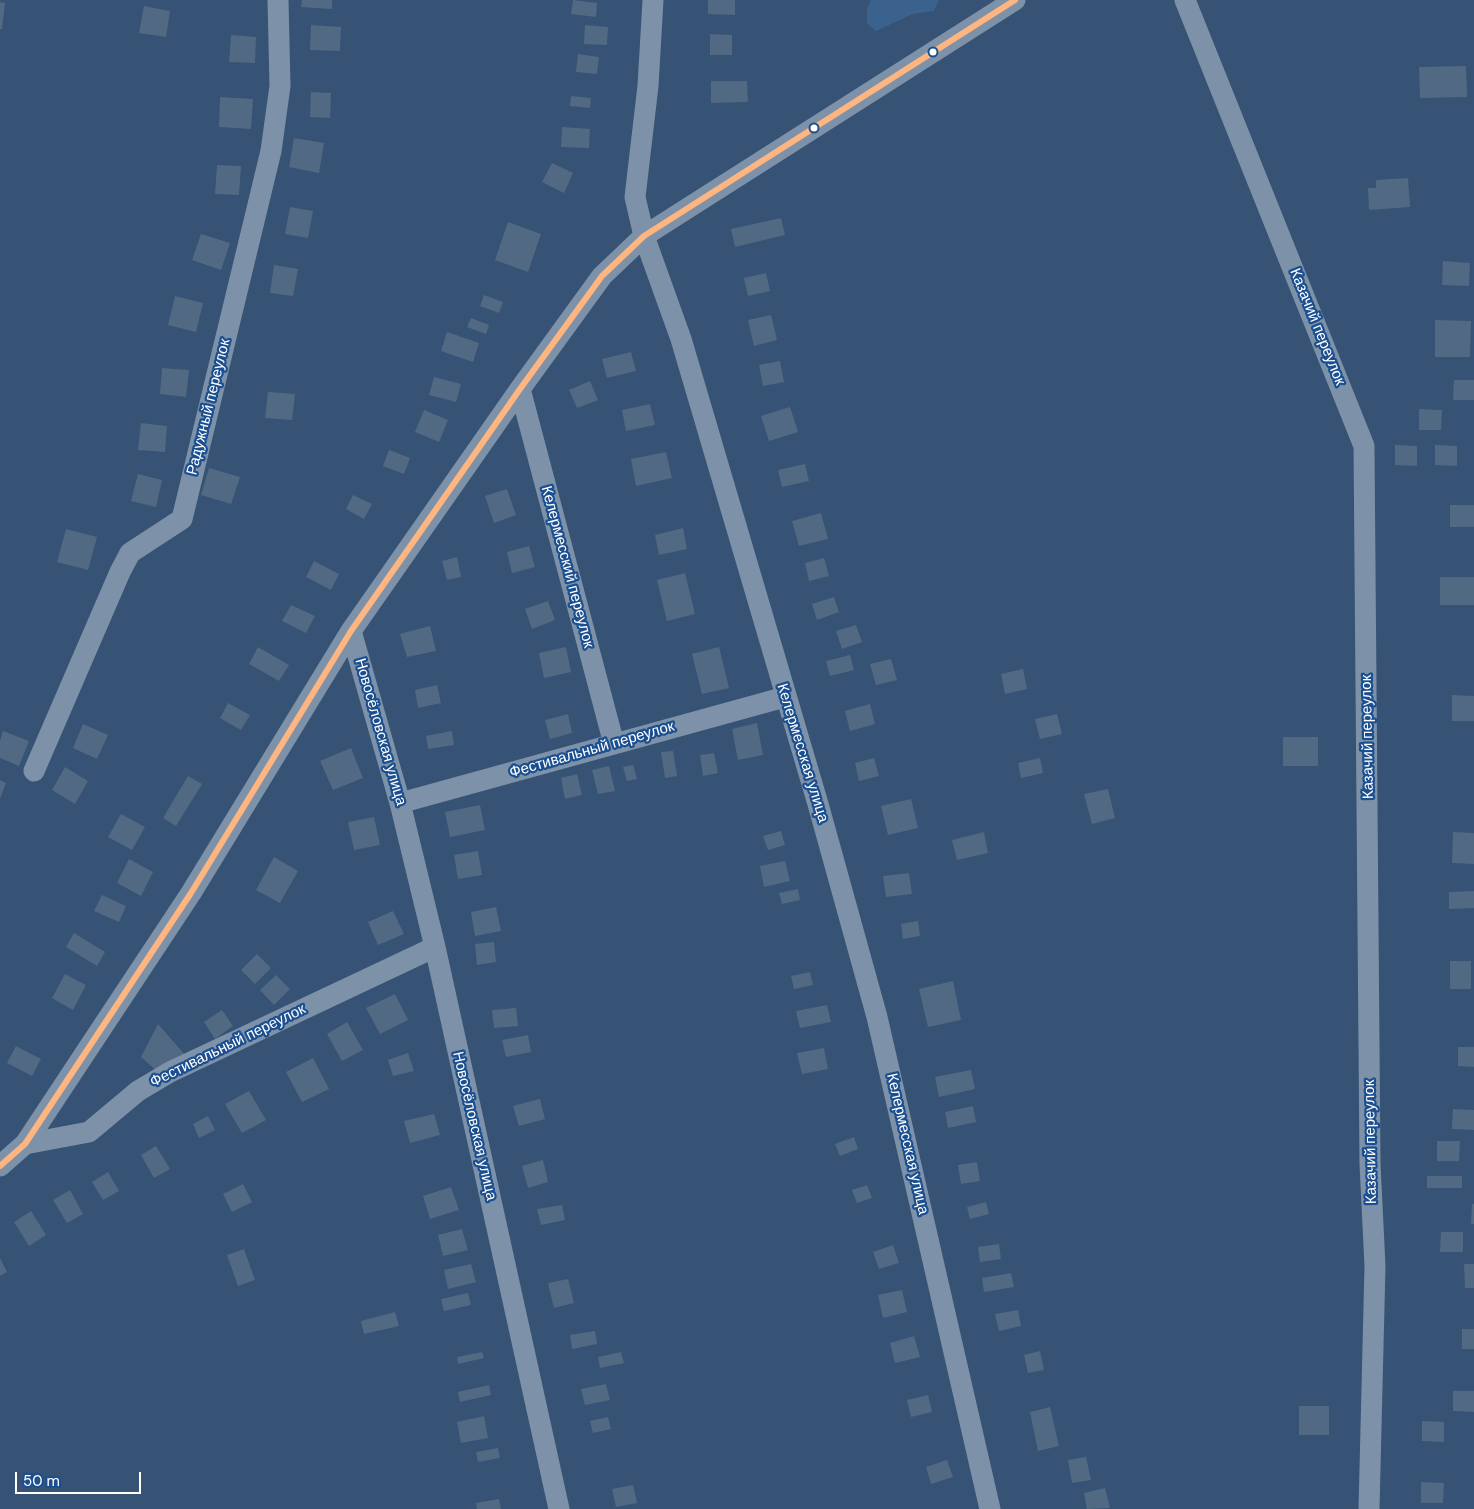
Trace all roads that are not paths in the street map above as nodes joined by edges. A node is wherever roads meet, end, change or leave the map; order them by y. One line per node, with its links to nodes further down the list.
1 (278, 0): 10 (street, Радужный переулок)
2 (653, 0): 5 (street, Келермесская улица)
3 (1015, 0): 5 (street)
4 (1185, 0): 17 (street, Казачий переулок)
5 (644, 236): 6 (street); 8 (street, Келермесская улица)
6 (520, 389): 7 (street); 9 (street, Келермесский переулок)
7 (351, 631): 11 (street, Новосёловская улица); 13 (street, Фестивальный переулок)
8 (785, 697): 9 (street, Фестивальный переулок); 16 (street, Келермесская улица)
9 (614, 744): 11 (street, Фестивальный переулок)
10 (34, 771)
11 (400, 804): 12 (street, Новосёловская улица)
12 (435, 947): 13 (street, Фестивальный переулок); 15 (street, Новосёловская улица)
13 (26, 1144): 14 (street, Фестивальный переулок)
14 (0, 1166)
15 (560, 1509)
16 (990, 1509)
17 (1369, 1509)

